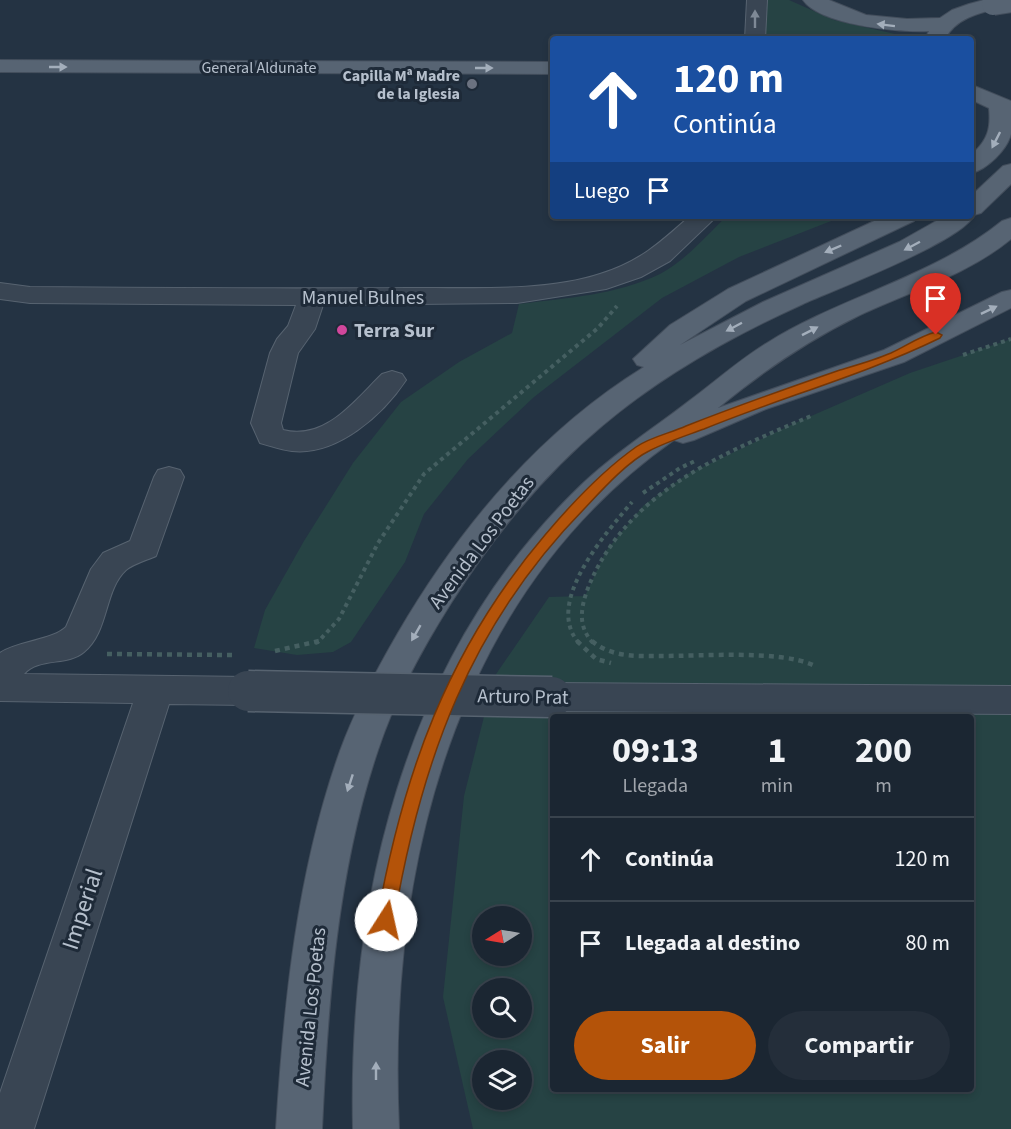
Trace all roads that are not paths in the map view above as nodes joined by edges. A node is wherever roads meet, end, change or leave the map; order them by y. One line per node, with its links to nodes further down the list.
1 (757, 0): 7 (street, one-way to 1)
2 (813, 0): 6 (main road, one-way to 2)
3 (998, 2): 4 (main road); 5 (main road)
4 (959, 6): 6 (main road)
5 (1011, 22)
6 (940, 31)
7 (755, 36)
8 (0, 66): 9 (main road, General Aldunate, one-way to 9)
9 (550, 68)
10 (974, 93): 11 (main road)
11 (1005, 107): 12 (main road, one-way to 12)
12 (974, 164)
13 (1011, 171): 14 (main road)
14 (974, 206)
15 (702, 219): 20 (street, Manuel Bulnes)
16 (899, 219): 23 (main road, one-way to 23)
17 (957, 219): 23 (main road, Avenida Los Poetas, one-way to 23)
18 (1011, 226): 24 (main road, one-way to 18)
19 (0, 291): 20 (street, Manuel Bulnes)
20 (312, 297): 22 (street)
21 (1011, 298): 24 (main road, one-way to 21)
22 (392, 380)
23 (566, 437): 31 (main road, Avenida Los Poetas, one-way to 31)
24 (642, 448): 32 (main road, one-way to 24)
25 (169, 477): 26 (street)
26 (0, 677)
27 (0, 687): 28 (street, Arturo Prat)
28 (155, 690): 29 (street, Arturo Prat, bridge); 30 (street, Imperial)
29 (1011, 700)
30 (11, 1129)
31 (299, 1129)
32 (376, 1129)

